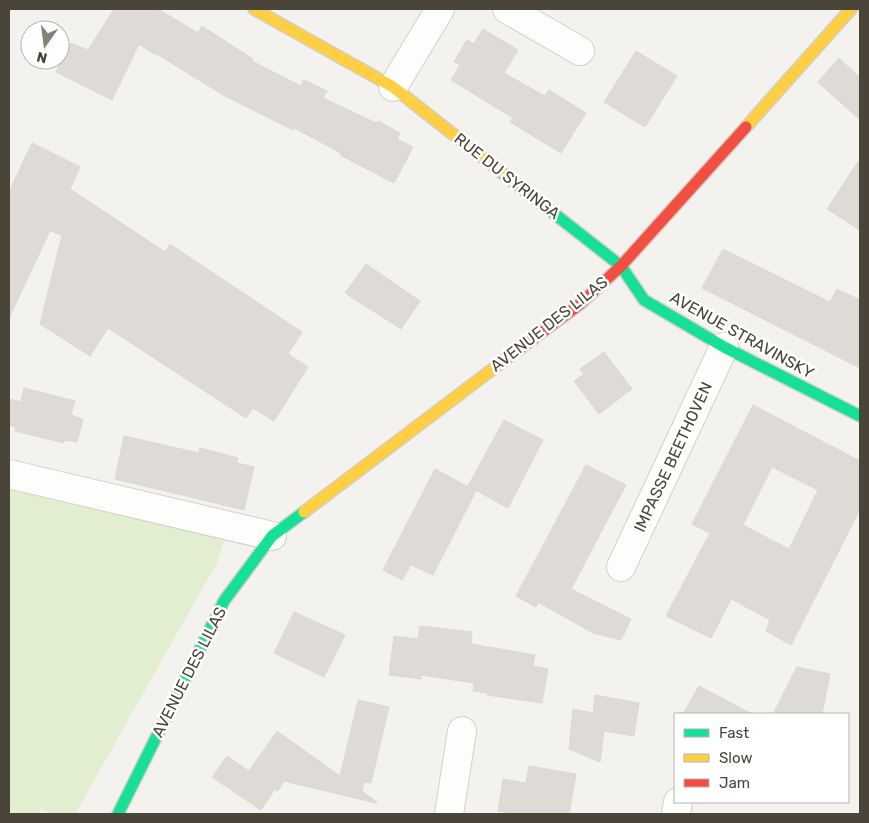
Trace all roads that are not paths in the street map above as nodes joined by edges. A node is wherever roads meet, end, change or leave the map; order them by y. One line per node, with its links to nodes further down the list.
1 (254, 9): 6 (street, RUE DU SYRINGA)
2 (440, 9): 6 (street)
3 (507, 9): 5 (street)
4 (851, 9): 7 (street, AVENUE DES LILAS)
5 (580, 51)
6 (393, 86): 7 (street, RUE DU SYRINGA)
7 (621, 266): 8 (street, AVENUE STRAVINSKY); 11 (street, AVENUE DES LILAS)
8 (724, 347): 9 (street, AVENUE STRAVINSKY); 12 (street, IMPASSE BEETHOVEN)
9 (860, 416)
10 (9, 474): 11 (street)
11 (272, 536): 14 (street, AVENUE DES LILAS)
12 (621, 567)
13 (462, 731): 15 (street)
14 (118, 814)
15 (449, 814)

